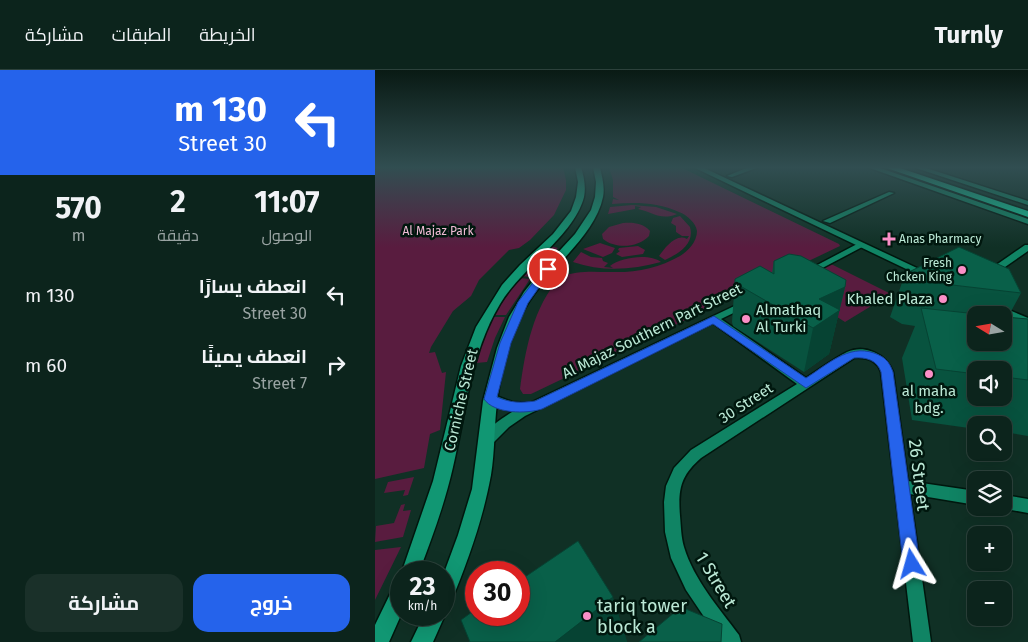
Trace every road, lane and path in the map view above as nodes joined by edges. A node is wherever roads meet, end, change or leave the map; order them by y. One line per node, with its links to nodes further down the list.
1 (579, 194): 11 (main road, Corniche Street)
2 (599, 194): 14 (main road, Corniche Street)
3 (753, 194): 15 (street)
4 (760, 194): 5 (street)
5 (770, 194): 17 (street)
6 (889, 194): 17 (street)
7 (950, 194): 16 (street)
8 (967, 194): 16 (highway)
9 (988, 194): 13 (highway)
10 (997, 194): 12 (street)
11 (579, 198): 14 (main road); 40 (main road, Corniche Street)
12 (1028, 203)
13 (1028, 208)
14 (594, 211): 32 (main road, Corniche Street)
15 (795, 213): 17 (street); 18 (street)
16 (1026, 219)
17 (827, 221): 18 (street)
18 (862, 245): 20 (street)
19 (1028, 247): 21 (street)
20 (797, 278)
21 (979, 281)
22 (756, 298): 28 (street, Al Majaz Southern Part Street)
23 (997, 298): 26 (street)
24 (987, 306): 25 (street)
25 (993, 306)
26 (1028, 312)
27 (1013, 315): 29 (street)
28 (714, 319): 31 (street); 33 (street, Al Majaz Southern Part Street)
29 (1028, 322)
30 (887, 372): 31 (street, 30 Street); 36 (street, 26 Street)
31 (806, 384): 35 (street, 30 Street)
32 (491, 399): 33 (street, Al Majaz Southern Part Street); 34 (main road, Corniche Street)
33 (537, 406): 34 (street, Al Majaz Southern Part Street)
34 (487, 440): 41 (main road, Corniche Street)
35 (696, 454): 46 (street, 1 Street)
36 (901, 486): 37 (street); 47 (street, 26 Street)
37 (967, 497)
38 (1012, 503): 39 (street)
39 (1028, 506)
40 (414, 561)
41 (455, 566)
42 (390, 616): 44 (main road)
43 (432, 627): 45 (main road)
44 (378, 642)
45 (422, 642)
46 (732, 642)
47 (922, 642)

